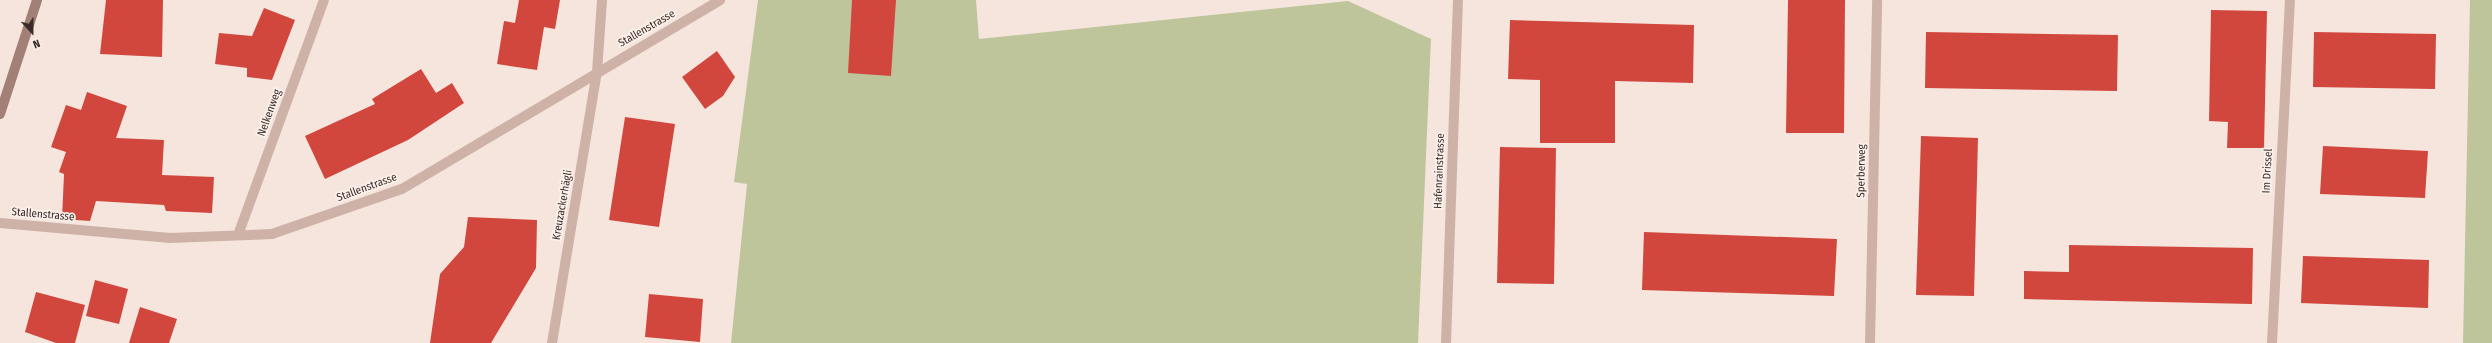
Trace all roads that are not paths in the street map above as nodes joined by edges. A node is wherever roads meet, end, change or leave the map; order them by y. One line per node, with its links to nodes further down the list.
1 (37, 0): 9 (main road)
2 (324, 0): 11 (street, Nelkenweg)
3 (602, 0): 8 (street, Kreuzackerhägli)
4 (720, 0): 8 (street, Stallenstrasse)
5 (1458, 0): 13 (street, Hafenrainstrasse)
6 (1877, 0): 14 (street, Sperberweg)
7 (2290, 0): 15 (street, Im Drissel)
8 (597, 72): 11 (street, Stallenstrasse); 12 (street, Kreuzackerhägli)
9 (0, 114)
10 (0, 223): 11 (street, Stallenstrasse)
11 (238, 235)
12 (552, 343)
13 (1446, 343)
14 (1870, 343)
15 (2272, 343)

